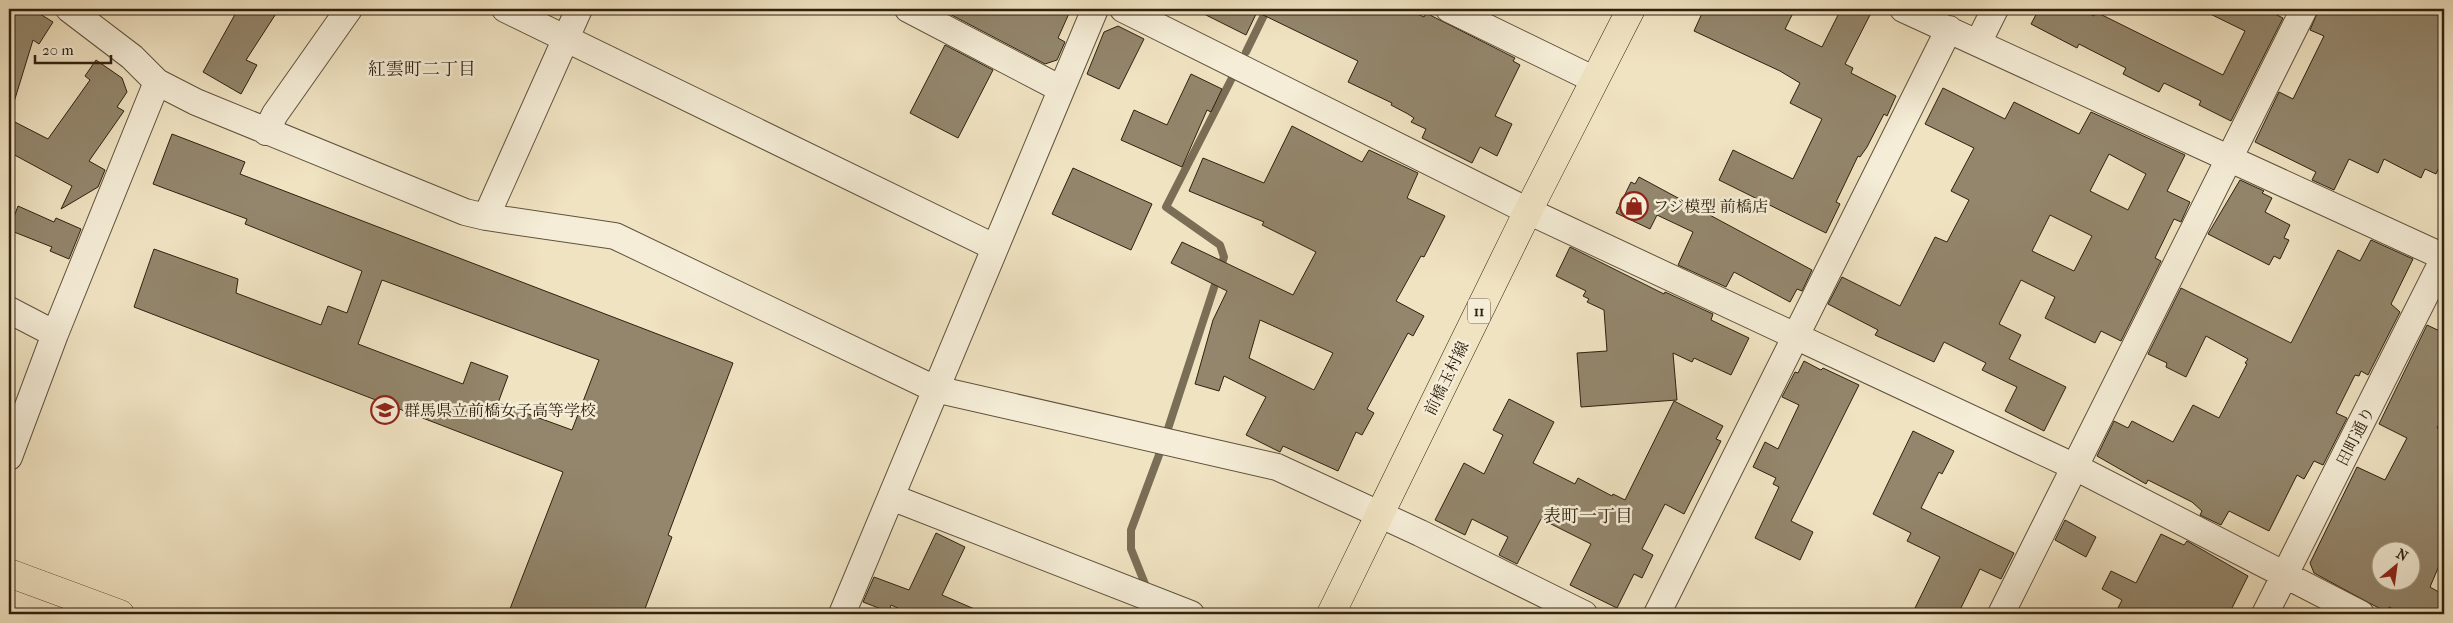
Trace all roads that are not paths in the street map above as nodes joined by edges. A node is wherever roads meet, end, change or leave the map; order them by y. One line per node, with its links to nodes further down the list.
1 (69, 9): 17 (street)
2 (349, 9): 19 (street)
3 (505, 9): 14 (street)
4 (578, 9): 14 (street)
5 (908, 9): 18 (street)
6 (1095, 9): 18 (street)
7 (1123, 9): 21 (street)
8 (1448, 9): 16 (street)
9 (1631, 9): 16 (main road, 前橋玉村線 / 11)
10 (1903, 9): 13 (street)
11 (1995, 9): 15 (street)
12 (2304, 9): 20 (street)
13 (1949, 29): 15 (street); 27 (street)
14 (564, 38): 22 (street); 23 (street)
15 (1978, 43): 20 (street)
16 (1595, 80): 21 (main road, 前橋玉村線 / 11)
17 (157, 82): 19 (street); 26 (street)
18 (1061, 89): 23 (street)
19 (266, 132): 22 (street)
20 (2230, 156): 24 (street); 30 (street)
21 (1528, 211): 27 (street); 32 (main road, 前橋玉村線 / 11)
22 (486, 217): 28 (street)
23 (994, 247): 28 (street)
24 (2444, 257): 34 (street, 田町通り)
25 (9, 310): 26 (street)
26 (55, 334): 29 (street)
27 (1796, 337): 30 (street); 40 (street)
28 (935, 389): 31 (street); 32 (street)
29 (9, 457)
30 (2073, 466): 34 (street); 41 (street)
31 (891, 497): 36 (street); 37 (street)
32 (1378, 516): 38 (main road, 前橋玉村線 / 11); 39 (street)
33 (9, 573): 35 (main road)
34 (2285, 576): 42 (street, 田町通り); 43 (street)
35 (120, 614)
36 (842, 614)
37 (1191, 614)
38 (1331, 614)
39 (1584, 614)
40 (1657, 614)
41 (2001, 614)
42 (2265, 614)
43 (2361, 614)

